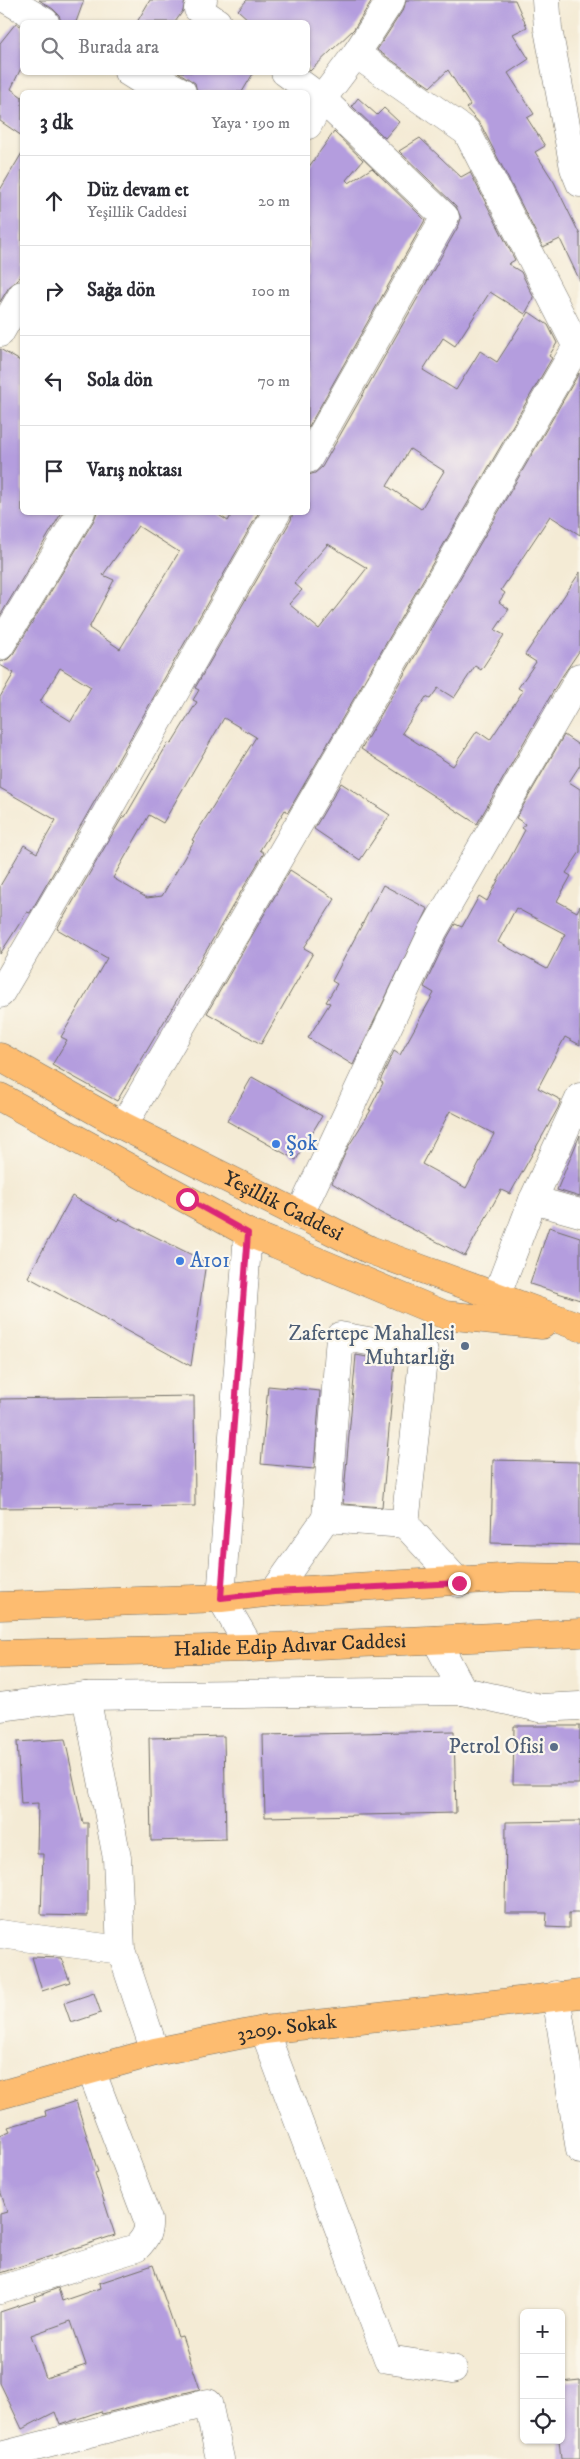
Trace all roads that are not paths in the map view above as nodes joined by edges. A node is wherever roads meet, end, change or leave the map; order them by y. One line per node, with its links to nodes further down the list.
1 (7, 0): 4 (street); 5 (street)
2 (391, 0): 6 (street)
3 (546, 0): 14 (street)
4 (0, 10)
5 (42, 20)
6 (356, 54): 12 (street); 17 (street)
7 (289, 75): 11 (street)
8 (145, 80): 9 (street)
9 (176, 90)
10 (310, 90): 12 (street)
11 (310, 90)
12 (322, 99): 13 (street); 18 (street)
13 (310, 121)
14 (580, 183)
15 (20, 298): 16 (street)
16 (0, 332)
17 (579, 349): 27 (street)
18 (310, 455)
19 (79, 515): 21 (street)
20 (275, 515): 23 (street)
21 (0, 646)
22 (580, 677): 30 (street)
23 (0, 994)
24 (0, 1057): 27 (main road, Yeşillik Caddesi)
25 (0, 1097): 31 (main road, Yeşillik Caddesi)
26 (580, 1097): 28 (street)
27 (123, 1126): 30 (main road, Yeşillik Caddesi)
28 (533, 1200): 29 (street); 32 (street)
29 (580, 1213)
30 (299, 1216): 31 (main road); 32 (main road, Yeşillik Caddesi)
31 (248, 1233): 34 (main road, Yeşillik Caddesi); 40 (street)
32 (496, 1297): 33 (main road, Yeşillik Caddesi)
33 (580, 1327)
34 (580, 1338)
35 (326, 1518): 36 (street); 36 (street); 39 (street)
36 (404, 1524): 38 (street)
37 (580, 1578): 38 (main road)
38 (459, 1583): 39 (main road)
39 (274, 1592): 40 (main road)
40 (221, 1598): 41 (main road); 44 (street)
41 (0, 1606)
42 (580, 1633): 43 (main road, Halide Edip Adıvar Caddesi)
43 (436, 1640): 44 (main road, Halide Edip Adıvar Caddesi); 46 (street)
44 (250, 1648): 45 (main road, Halide Edip Adıvar Caddesi)
45 (3, 1657)
46 (464, 1690): 47 (street); 48 (street)
47 (86, 1696): 49 (street); 51 (street)
48 (580, 1706)
49 (0, 1707)
50 (0, 1934): 51 (street)
51 (121, 1950): 54 (street)
52 (568, 1995): 53 (main road, 3209. Sokak); 57 (street)
53 (264, 2030): 54 (main road, 3209. Sokak); 59 (street)
54 (155, 2052): 55 (main road, 3209. Sokak)
55 (91, 2070): 56 (main road, 3209. Sokak); 58 (street)
56 (0, 2095)
57 (580, 2150)
58 (0, 2290)
59 (453, 2369)
60 (0, 2456): 61 (street)
61 (220, 2459)

